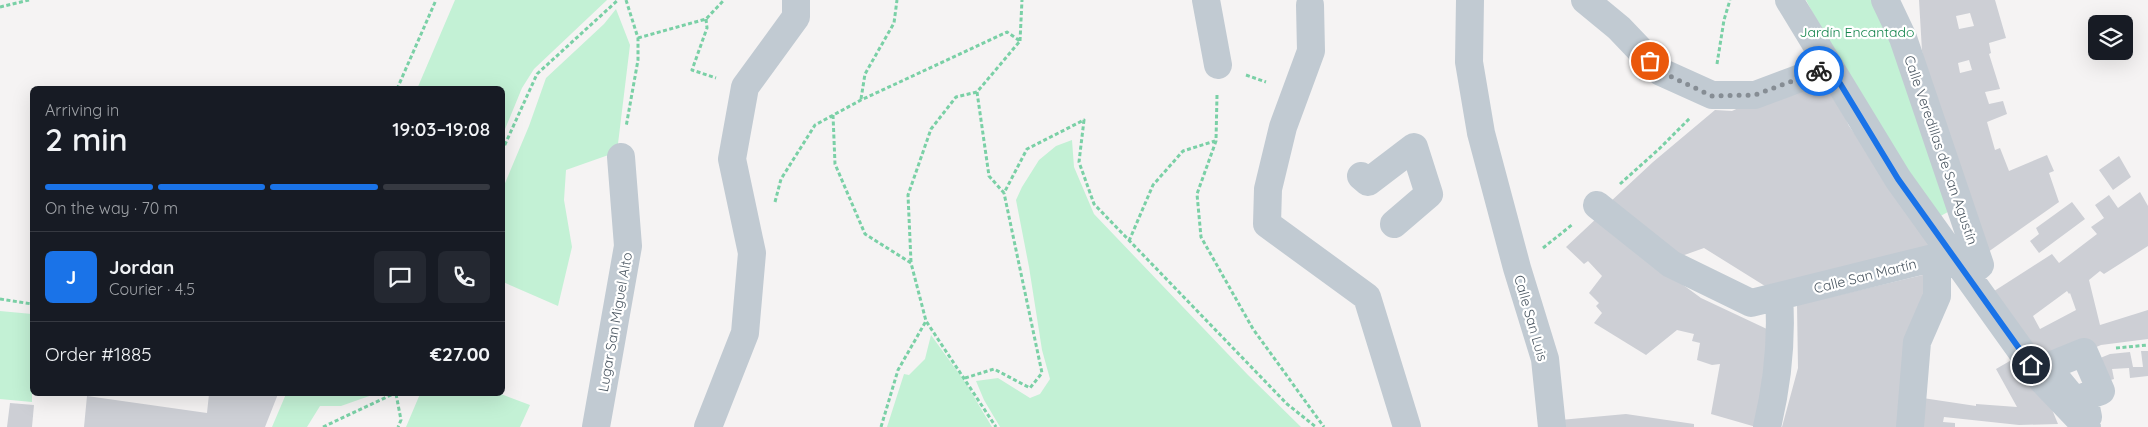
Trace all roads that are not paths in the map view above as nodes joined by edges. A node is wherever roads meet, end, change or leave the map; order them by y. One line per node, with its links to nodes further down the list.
1 (796, 0): 19 (street)
2 (1206, 0): 8 (street)
3 (1470, 0): 21 (street, Calle San Luis)
4 (1585, 0): 9 (street)
5 (1789, 0): 9 (street)
6 (1885, 0): 15 (street, Calle Veredillas de San Agustín)
7 (1310, 5): 20 (street)
8 (1218, 65)
9 (1830, 67): 14 (street)
10 (621, 157): 18 (street, Lugar San Miguel Alto)
11 (1360, 176): 13 (street)
12 (1597, 205): 16 (street, Calle San Martín)
13 (1394, 224)
14 (1943, 254): 16 (street, Calle San Martín); 17 (street); 23 (street)
15 (1974, 270)
16 (1779, 297): 22 (street)
17 (2086, 422)
18 (596, 427)
19 (708, 427)
20 (1407, 427)
21 (1552, 427)
22 (1767, 427)
23 (1910, 427)

